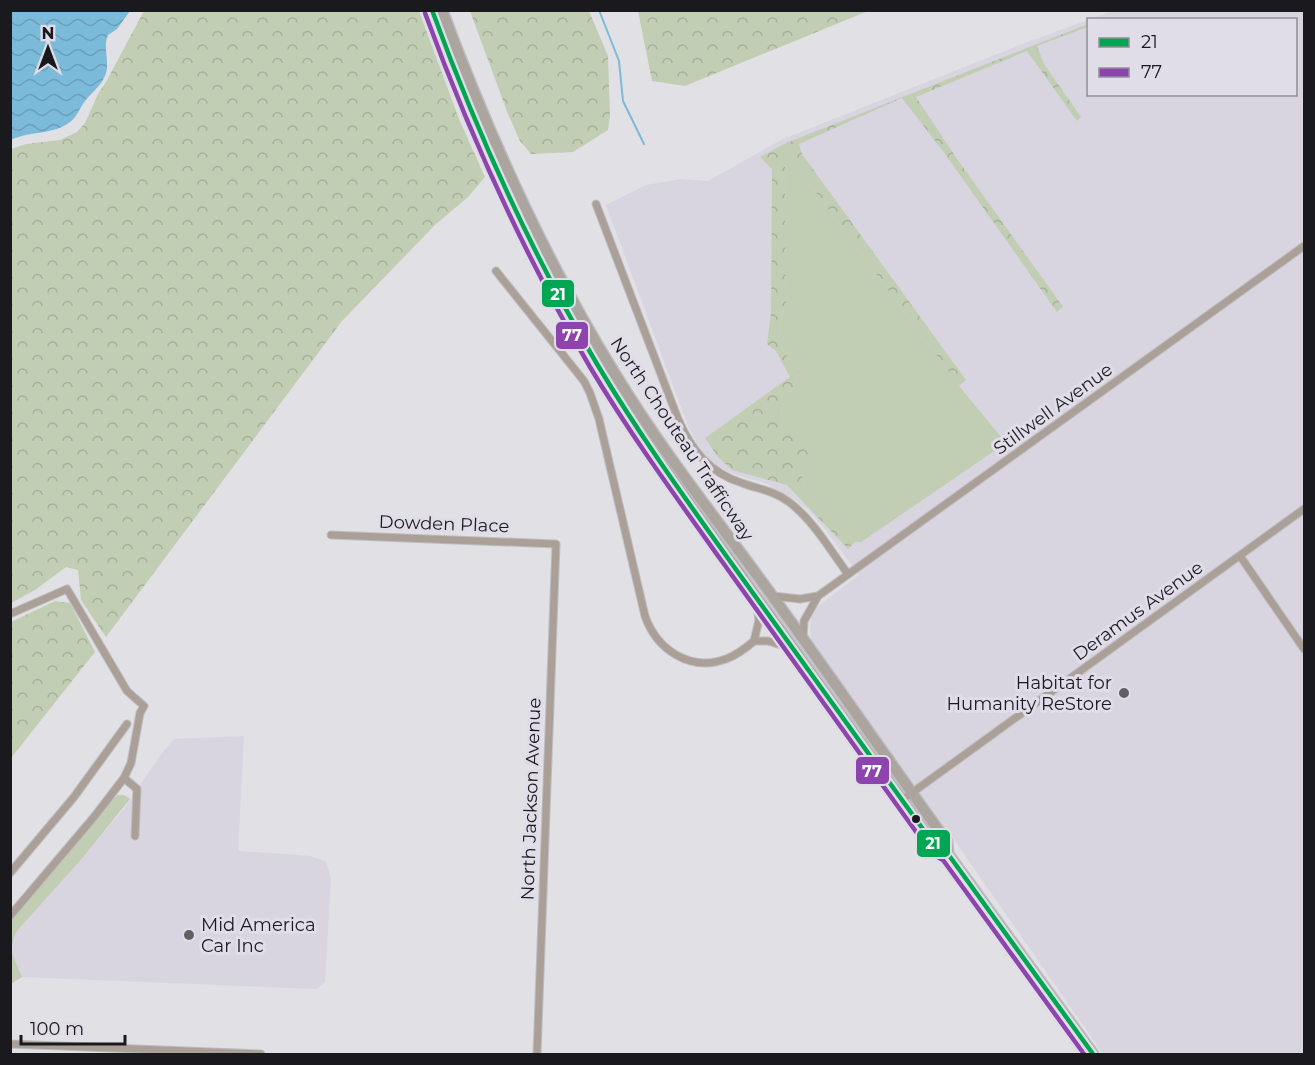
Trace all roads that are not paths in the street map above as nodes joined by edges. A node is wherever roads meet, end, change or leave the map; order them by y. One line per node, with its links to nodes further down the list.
1 (432, 10): 5 (main road, North Chouteau Trafficway)
2 (442, 10): 5 (main road, North Chouteau Trafficway)
3 (596, 204): 11 (street, North Chouteau Trafficway)
4 (1305, 246): 11 (street, Stillwell Avenue)
5 (548, 266): 12 (main road, North Chouteau Trafficway); 13 (main road, North Chouteau Trafficway)
6 (496, 271): 17 (street)
7 (1305, 509): 10 (street, Deramus Avenue)
8 (331, 535): 9 (street, Dowden Place)
9 (556, 544): 30 (street, North Jackson Avenue)
10 (1240, 556): 19 (street); 22 (street, Deramus Avenue)
11 (848, 574): 14 (street, Stillwell Avenue)
12 (771, 595): 14 (street); 16 (main road, North Chouteau Trafficway)
13 (755, 596): 17 (street, North Chouteau Trafficway); 18 (main road, North Chouteau Trafficway)
14 (818, 596): 16 (street, Stillwell Avenue)
15 (10, 614): 21 (street)
16 (803, 640): 22 (main road, North Chouteau Trafficway)
17 (754, 641): 18 (street)
18 (791, 648): 23 (main road, North Chouteau Trafficway)
19 (1305, 648)
20 (127, 724): 26 (street)
21 (124, 778): 24 (street); 27 (street)
22 (912, 793): 23 (street, Deramus Avenue); 25 (main road, North Chouteau Trafficway)
23 (902, 800): 25 (main road, North Chouteau Trafficway)
24 (135, 836)
25 (948, 854): 31 (main road, North Chouteau Trafficway)
26 (10, 873)
27 (10, 916)
28 (10, 1044): 29 (street)
29 (261, 1054)
30 (537, 1054)
31 (1093, 1054)

